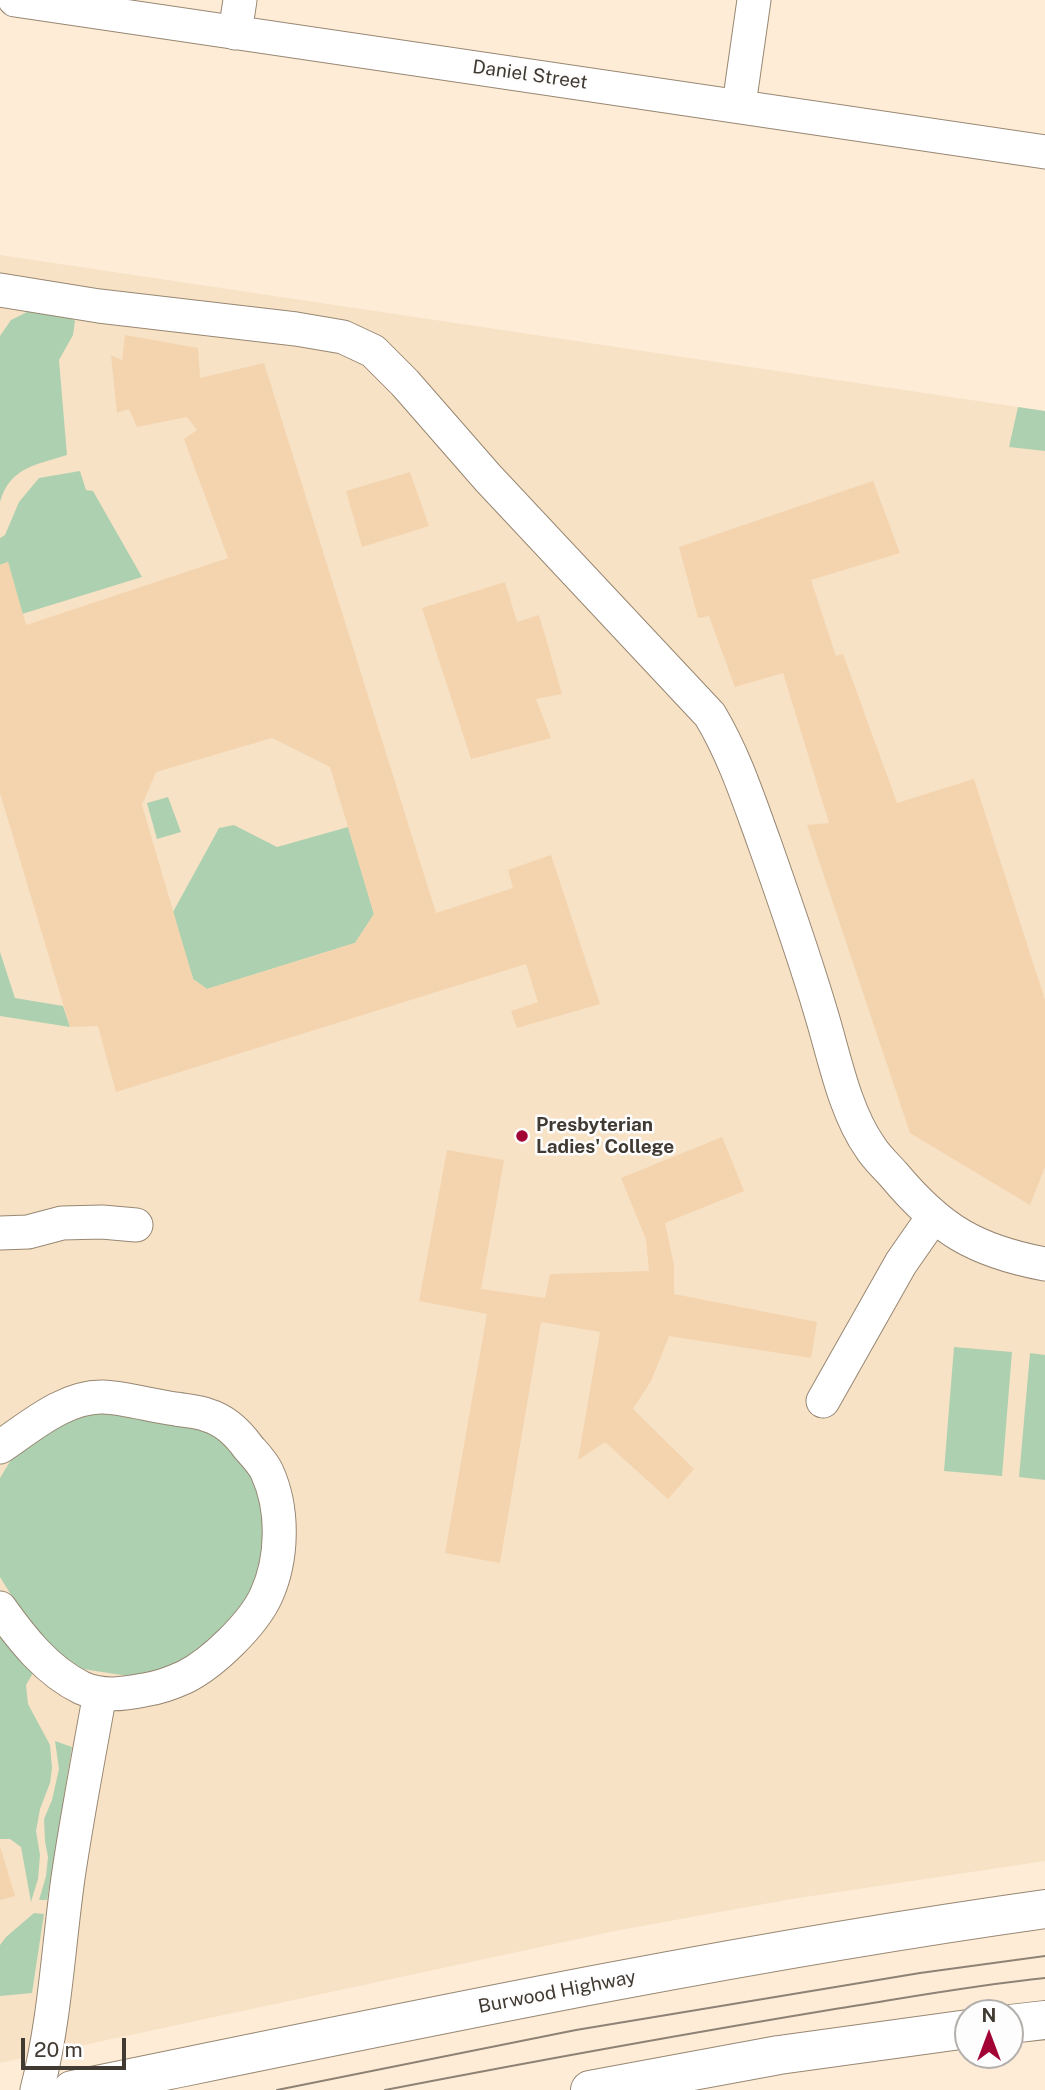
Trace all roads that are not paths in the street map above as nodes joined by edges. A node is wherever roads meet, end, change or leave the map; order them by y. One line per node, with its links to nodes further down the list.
1 (15, 0): 4 (street, Daniel Street)
2 (240, 0): 4 (street)
3 (754, 0): 5 (street)
4 (235, 33): 5 (street, Daniel Street)
5 (738, 105): 6 (street, Daniel Street)
6 (1045, 152)
7 (0, 290): 8 (street)
8 (933, 1217): 11 (street); 12 (street)
9 (136, 1225): 10 (street)
10 (0, 1233)
11 (1045, 1264)
12 (824, 1401)
13 (0, 1447): 15 (street)
14 (0, 1608): 15 (street)
15 (100, 1693): 17 (street)
16 (1045, 1909): 21 (highway, Burwood Highway)
17 (55, 1991): 21 (street); 22 (street)
18 (1045, 2020): 19 (highway)
19 (1024, 2022)
20 (954, 2031): 23 (highway)
21 (86, 2087)
22 (37, 2090)
23 (590, 2090)

